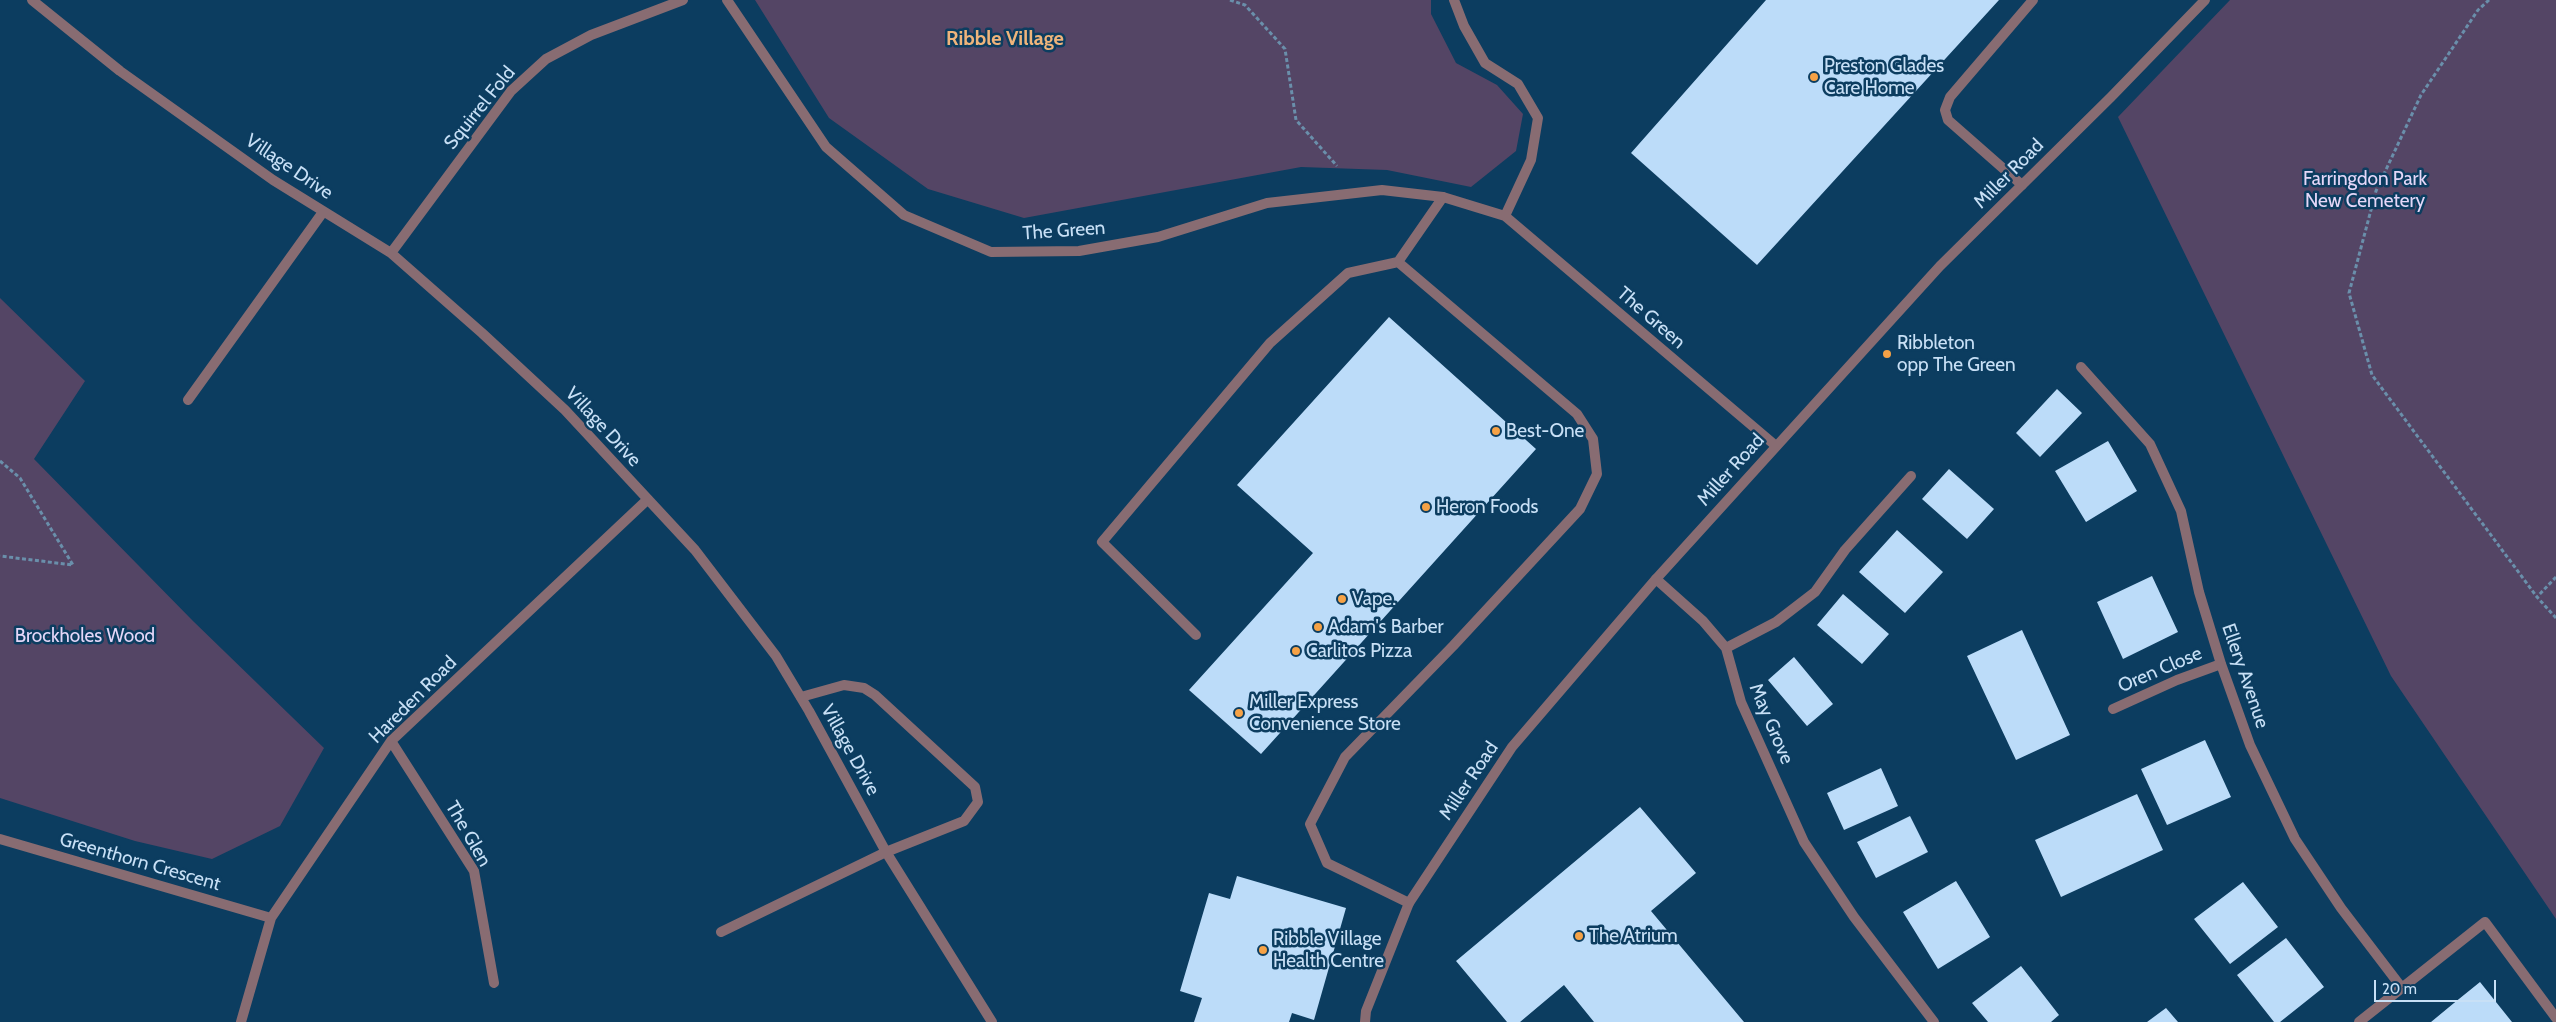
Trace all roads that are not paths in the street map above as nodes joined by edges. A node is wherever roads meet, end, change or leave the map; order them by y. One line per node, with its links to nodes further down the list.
1 (32, 0): 9 (street, Village Drive)
2 (683, 0): 11 (street, Squirrel Fold)
3 (727, 0): 8 (street, The Green)
4 (1454, 0): 10 (street)
5 (2033, 0): 7 (street)
6 (2205, 0): 7 (street, Miller Road)
7 (2022, 186): 15 (street, Miller Road)
8 (1443, 197): 10 (street, The Green); 12 (street)
9 (323, 212): 11 (street, Village Drive); 14 (street)
10 (1505, 216): 15 (street, The Green)
11 (391, 253): 17 (street, Village Drive)
12 (1398, 262): 19 (street); 27 (street)
13 (2081, 367): 21 (street, Ellery Avenue)
14 (188, 400)
15 (1776, 446): 18 (street, Miller Road)
16 (1911, 476): 20 (street)
17 (646, 500): 22 (street, Village Drive); 24 (street, Hareden Road)
18 (1656, 579): 20 (street); 27 (street, Miller Road)
19 (1196, 635)
20 (1726, 648): 36 (street, May Grove)
21 (2221, 664): 23 (street, Oren Close); 31 (street, Ellery Avenue)
22 (801, 697): 26 (street, Village Drive); 26 (street)
23 (2114, 709)
24 (391, 741): 28 (street, Hareden Road); 30 (street, The Glen)
25 (0, 839): 28 (street, Greenthorn Crescent)
26 (886, 852): 29 (street); 34 (street, Village Drive)
27 (1409, 903): 35 (street, Miller Road)
28 (271, 918): 33 (street, Hareden Road)
29 (721, 932)
30 (494, 983)
31 (2402, 988): 32 (street); 37 (street)
32 (2556, 1018)
33 (241, 1022)
34 (992, 1022)
35 (1365, 1022)
36 (1934, 1022)
37 (2359, 1022)

